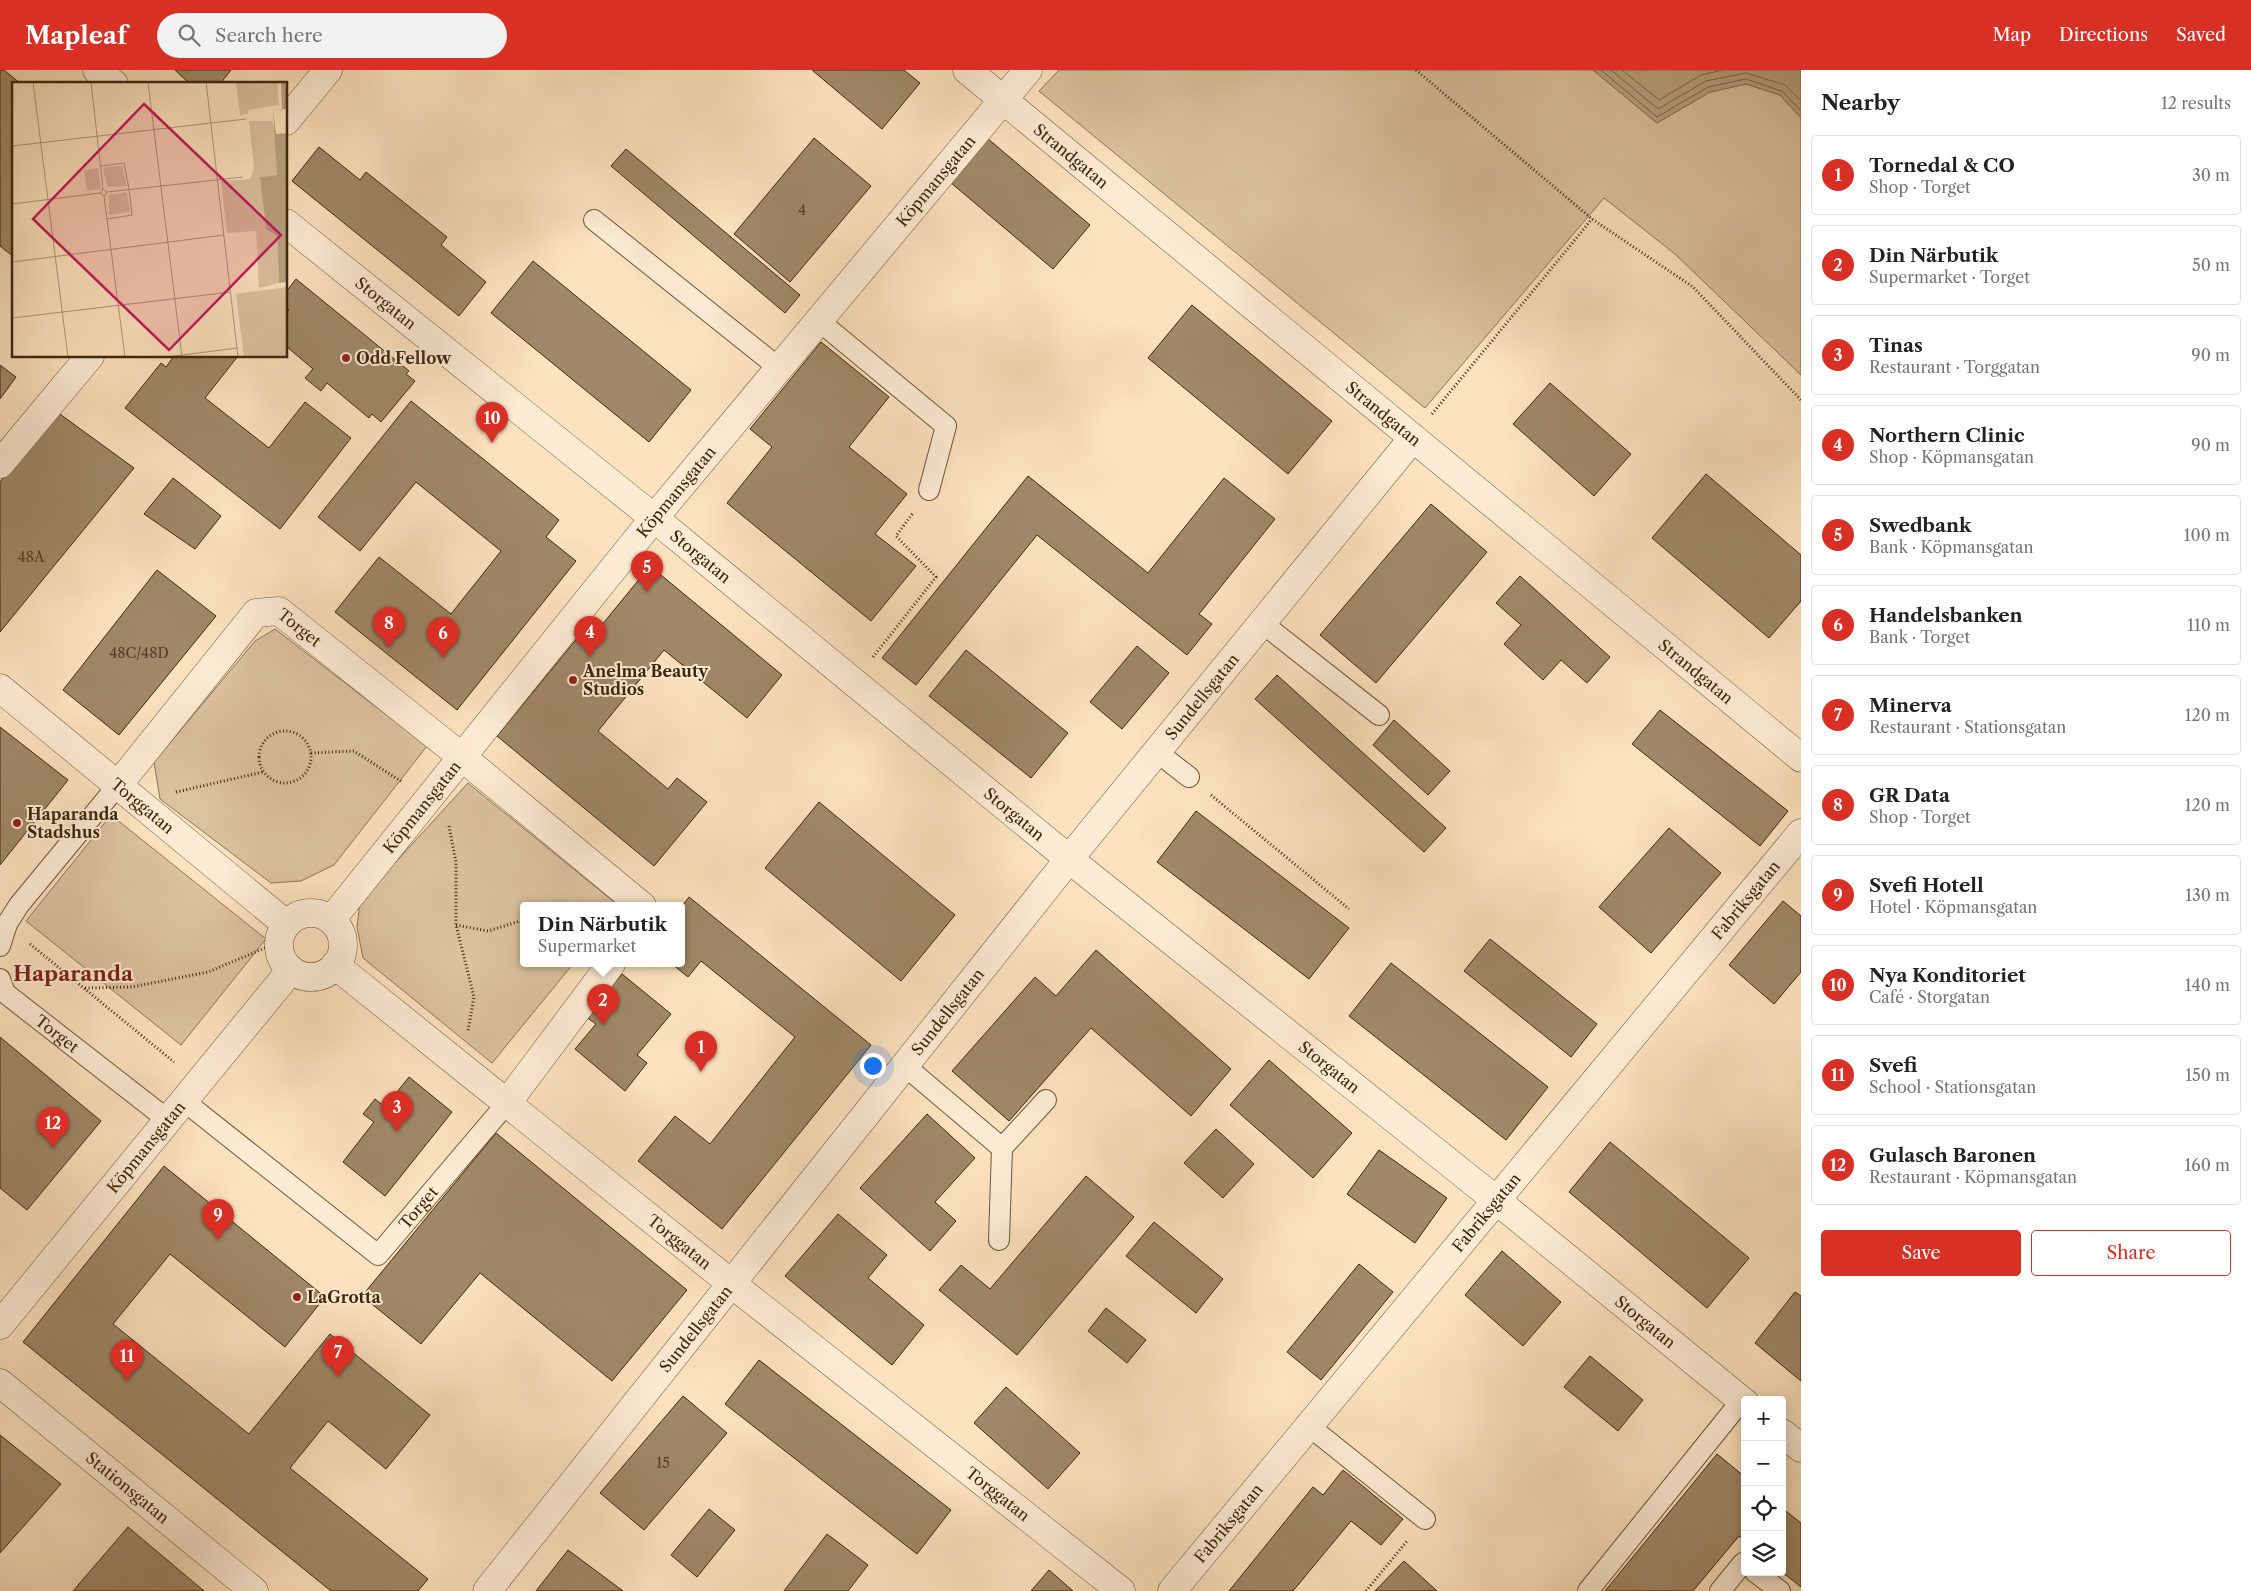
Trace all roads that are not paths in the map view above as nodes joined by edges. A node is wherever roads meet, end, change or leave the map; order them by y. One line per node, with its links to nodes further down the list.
1 (97, 70): 5 (street)
2 (328, 70): 7 (street)
3 (967, 70): 6 (street, Strandgatan)
4 (1028, 70): 6 (street, Köpmansgatan)
5 (112, 82)
6 (1003, 100): 10 (street, Köpmansgatan); 13 (street, Strandgatan)
7 (288, 119)
8 (594, 220): 12 (lane)
9 (288, 225): 16 (street, Storgatan)
10 (819, 321): 12 (street, Köpmansgatan); 15 (lane)
11 (88, 358): 14 (street)
12 (779, 368): 16 (street, Köpmansgatan)
13 (1413, 438): 17 (street, Sundellsgatan); 22 (street, Strandgatan)
14 (0, 464)
15 (929, 490)
16 (654, 518): 21 (street, Köpmansgatan); 26 (street, Storgatan)
17 (1262, 623): 19 (lane); 20 (street, Sundellsgatan)
18 (0, 688): 24 (street, Torggatan)
19 (1379, 715)
20 (1158, 752): 23 (lane); 26 (street, Sundellsgatan)
21 (462, 758): 24 (street, Torget); 27 (street, Torget); 28 (street, Köpmansgatan)
22 (1801, 758)
23 (1189, 777)
24 (118, 785): 29 (street, Torggatan); 30 (lane, Torget)
25 (1801, 833): 40 (street, Fabriksgatan)
26 (1069, 860): 35 (street, Sundellsgatan); 40 (street, Storgatan)
27 (637, 902)
28 (331, 920): 29 (street); 31 (street)
29 (282, 933): 33 (street)
30 (0, 946)
31 (335, 965): 33 (street); 37 (street, Torggatan)
32 (609, 967): 37 (street, Torget)
33 (291, 970): 38 (street, Köpmansgatan)
34 (0, 979): 38 (lane, Torget)
35 (905, 1066): 39 (lane); 42 (street, Sundellsgatan)
36 (1046, 1100): 39 (lane)
37 (507, 1103): 38 (lane, Torget); 42 (street, Torggatan)
38 (176, 1110): 43 (street, Köpmansgatan)
39 (1002, 1148): 41 (lane)
40 (1496, 1200): 45 (street, Storgatan); 47 (street, Fabriksgatan)
41 (999, 1240)
42 (732, 1284): 54 (street, Sundellsgatan); 55 (street, Torggatan)
43 (0, 1325)
44 (0, 1383): 53 (street, Stationsgatan)
45 (1741, 1400)
46 (1741, 1404): 57 (lane)
47 (1308, 1426): 50 (lane); 56 (street, Fabriksgatan)
48 (1786, 1436): 49 (street)
49 (1801, 1448)
50 (1425, 1520)
51 (1741, 1565): 58 (lane)
52 (1760, 1576): 59 (lane)
53 (254, 1591)
54 (487, 1591)
55 (1122, 1591)
56 (1172, 1591)
57 (1588, 1591)
58 (1720, 1591)
59 (1780, 1591)

